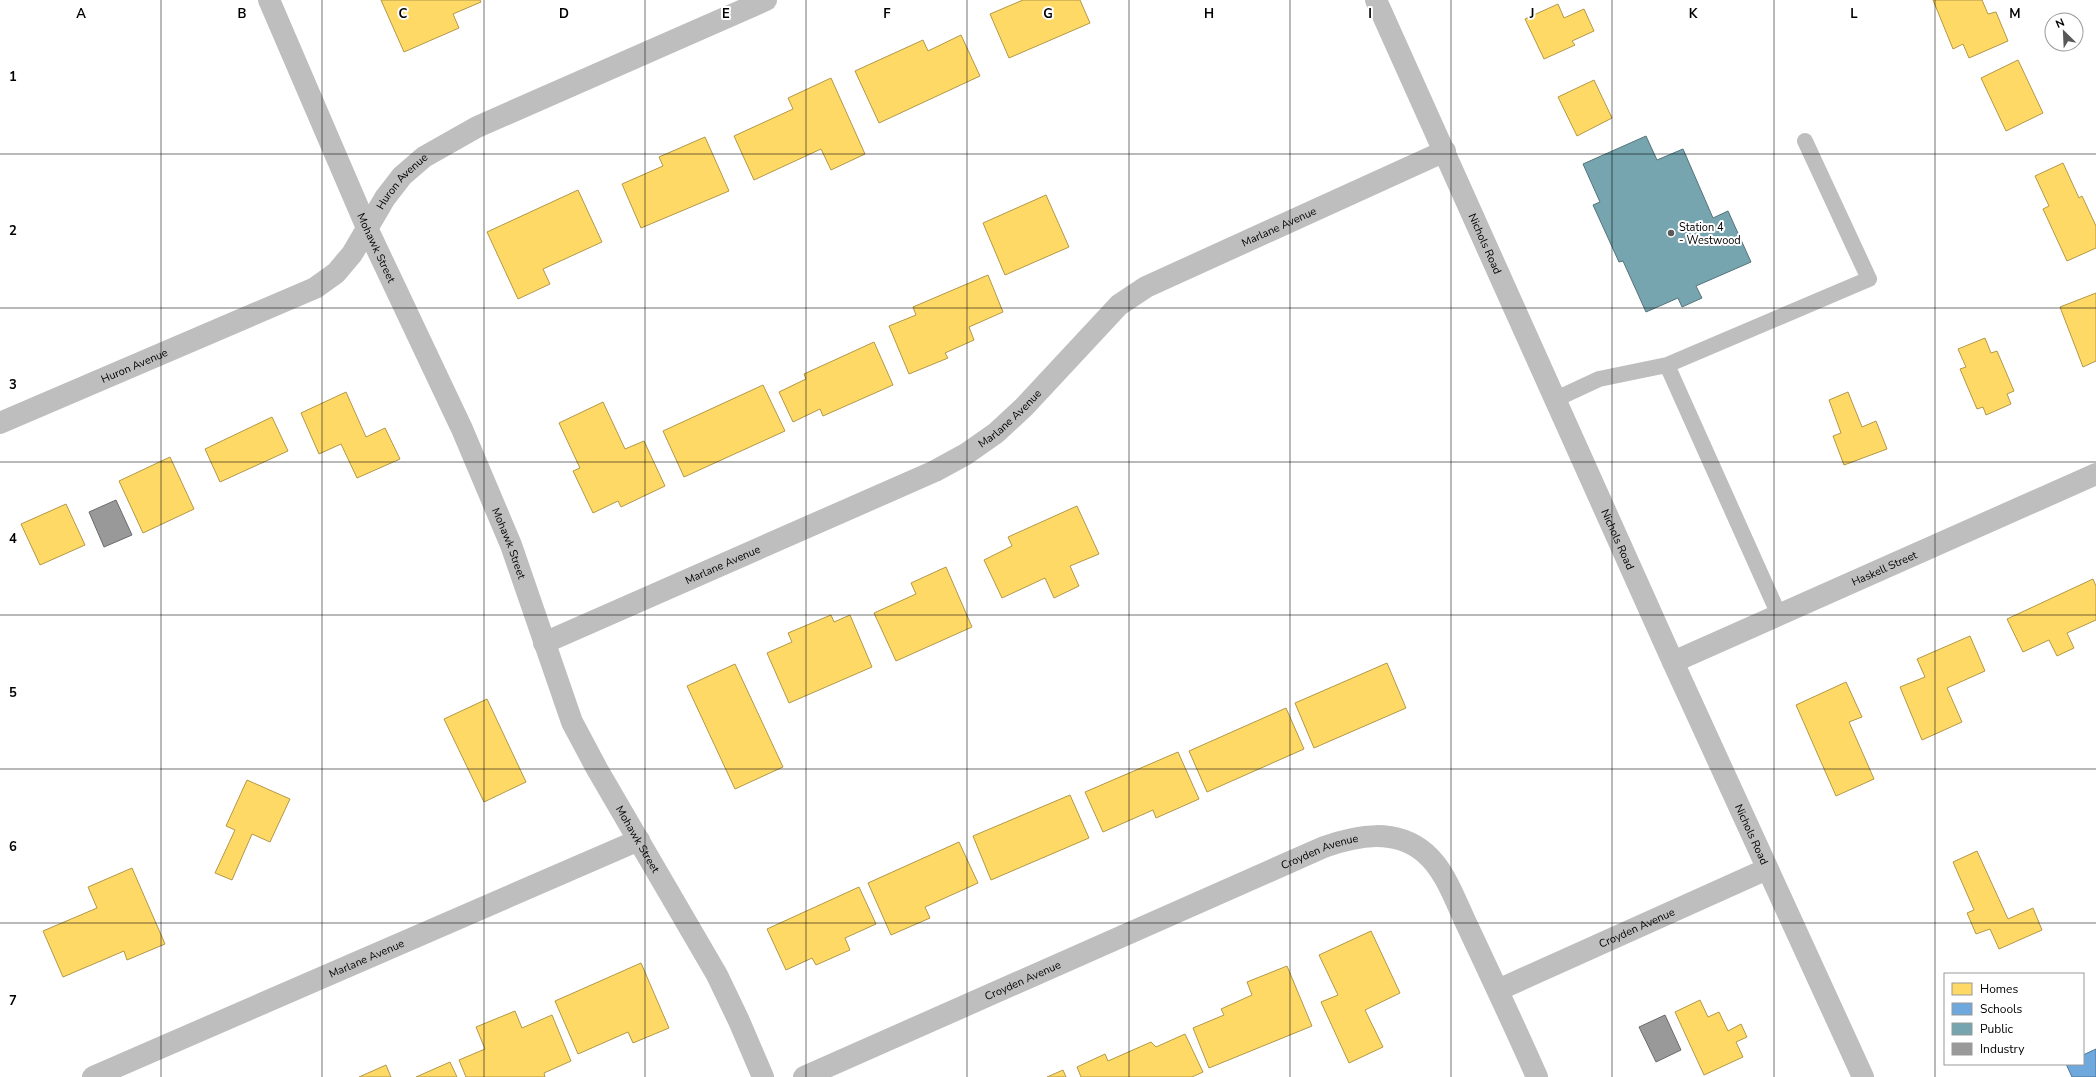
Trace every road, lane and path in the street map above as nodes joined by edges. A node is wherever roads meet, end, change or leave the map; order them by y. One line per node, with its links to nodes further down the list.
1 (269, 0): 6 (street, Mohawk Street)
2 (766, 0): 6 (street, Huron Avenue)
3 (1376, 0): 5 (street, Nichols Road)
4 (1805, 141): 7 (lane)
5 (1445, 151): 8 (street, Nichols Road); 12 (street, Marlane Avenue)
6 (367, 228): 9 (street, Huron Avenue); 12 (street, Mohawk Street)
7 (1667, 365): 8 (lane); 11 (lane)
8 (1556, 399): 13 (street, Nichols Road)
9 (0, 423)
10 (2096, 474): 11 (street, Haskell Street)
11 (1779, 615): 13 (street, Haskell Street)
12 (544, 643): 14 (street, Mohawk Street)
13 (1673, 662): 15 (street, Nichols Road)
14 (639, 840): 17 (street, Marlane Avenue); 18 (street, Mohawk Street)
15 (1767, 869): 16 (street, Croyden Avenue); 21 (street, Nichols Road)
16 (1498, 990): 19 (street, Croyden Avenue); 20 (street)
17 (93, 1077)
18 (763, 1077)
19 (804, 1077)
20 (1537, 1077)
21 (1863, 1077)

